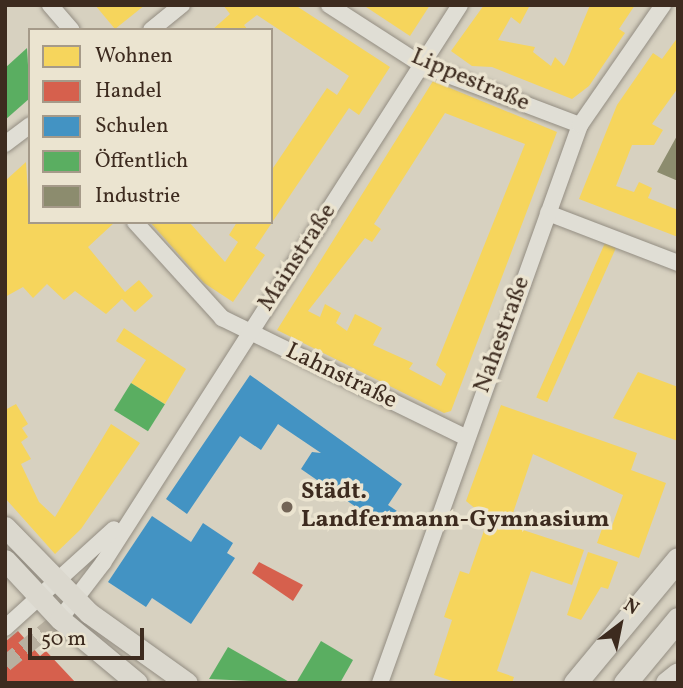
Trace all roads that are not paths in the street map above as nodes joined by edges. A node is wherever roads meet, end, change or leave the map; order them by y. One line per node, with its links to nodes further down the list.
1 (50, 5): 6 (street)
2 (182, 5): 7 (street)
3 (329, 5): 8 (street, Lippestraße)
4 (460, 5): 8 (street, Mainstraße)
5 (663, 5): 9 (street, Nahestraße)
6 (70, 28)
7 (153, 28)
8 (422, 65): 9 (street, Lippestraße); 15 (street, Mainstraße)
9 (580, 125): 12 (street, Nahestraße)
10 (28, 127): 11 (street)
11 (5, 144)
12 (548, 213): 14 (street); 16 (street, Nahestraße)
13 (137, 224): 15 (street, Lahnstraße)
14 (678, 263)
15 (251, 334): 16 (street, Lahnstraße); 17 (street, Mainstraße)
16 (465, 437): 30 (street, Nahestraße)
17 (132, 509): 21 (street, Mainstraße); 23 (street, Mainstraße)
18 (5, 527): 21 (main road)
19 (676, 558): 31 (highway)
20 (5, 560): 22 (main road)
21 (60, 584): 22 (street, Mainstraße); 23 (main road)
22 (41, 599): 24 (main road); 26 (street, Mainstraße)
23 (77, 601): 24 (street, Mainstraße); 29 (main road)
24 (60, 619): 28 (main road)
25 (678, 619): 32 (highway)
26 (5, 628)
27 (678, 674): 33 (highway)
28 (137, 683)
29 (187, 683)
30 (380, 683)
31 (575, 683)
32 (625, 683)
33 (667, 683)

